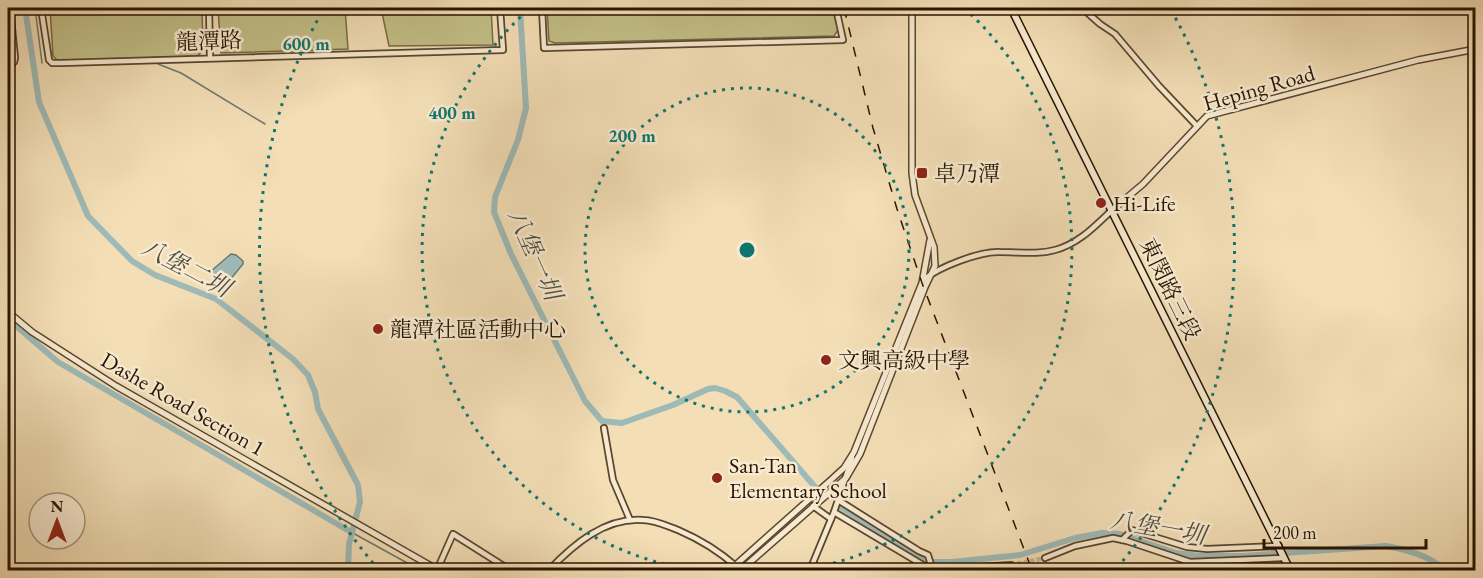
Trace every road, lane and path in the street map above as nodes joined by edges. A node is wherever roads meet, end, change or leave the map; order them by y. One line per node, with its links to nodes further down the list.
1 (10, 8): 12 (street)
2 (41, 8): 11 (street, 龍潭路)
3 (208, 8): 11 (street)
4 (500, 8): 11 (street, 龍潭路)
5 (542, 8): 6 (street)
6 (836, 8)
7 (912, 8): 15 (street)
8 (1011, 8): 14 (main road, 東閔路三段)
9 (1082, 8): 13 (street)
10 (1476, 49): 13 (street, Heping Road)
11 (210, 57)
12 (8, 67)
13 (1196, 125): 14 (street, Heping Road)
14 (1112, 212): 16 (street, Heping Road); 29 (main road, 東閔路三段)
15 (930, 238): 16 (street); 17 (street)
16 (932, 273): 17 (street, Heping Road); 21 (street)
17 (922, 281): 20 (street)
18 (8, 312): 34 (street, Dashe Road Section 1)
19 (604, 429): 27 (street)
20 (854, 452): 21 (street); 22 (street)
21 (846, 478): 22 (street); 23 (street)
22 (827, 489): 24 (street); 32 (street)
23 (838, 500): 25 (street); 33 (street)
24 (813, 506): 26 (street); 37 (street)
25 (834, 512): 26 (street); 33 (street)
26 (831, 519): 38 (street)
27 (630, 520): 32 (street); 36 (street)
28 (1122, 540): 29 (street); 29 (street); 30 (street)
29 (1281, 552): 39 (main road, 東閔路三段)
30 (1045, 558)
31 (1011, 565): 33 (street)
32 (733, 568): 37 (street)
33 (932, 568)
34 (437, 570): 35 (street)
35 (510, 570)
36 (549, 570)
37 (741, 570)
38 (810, 570)
39 (1290, 570)

